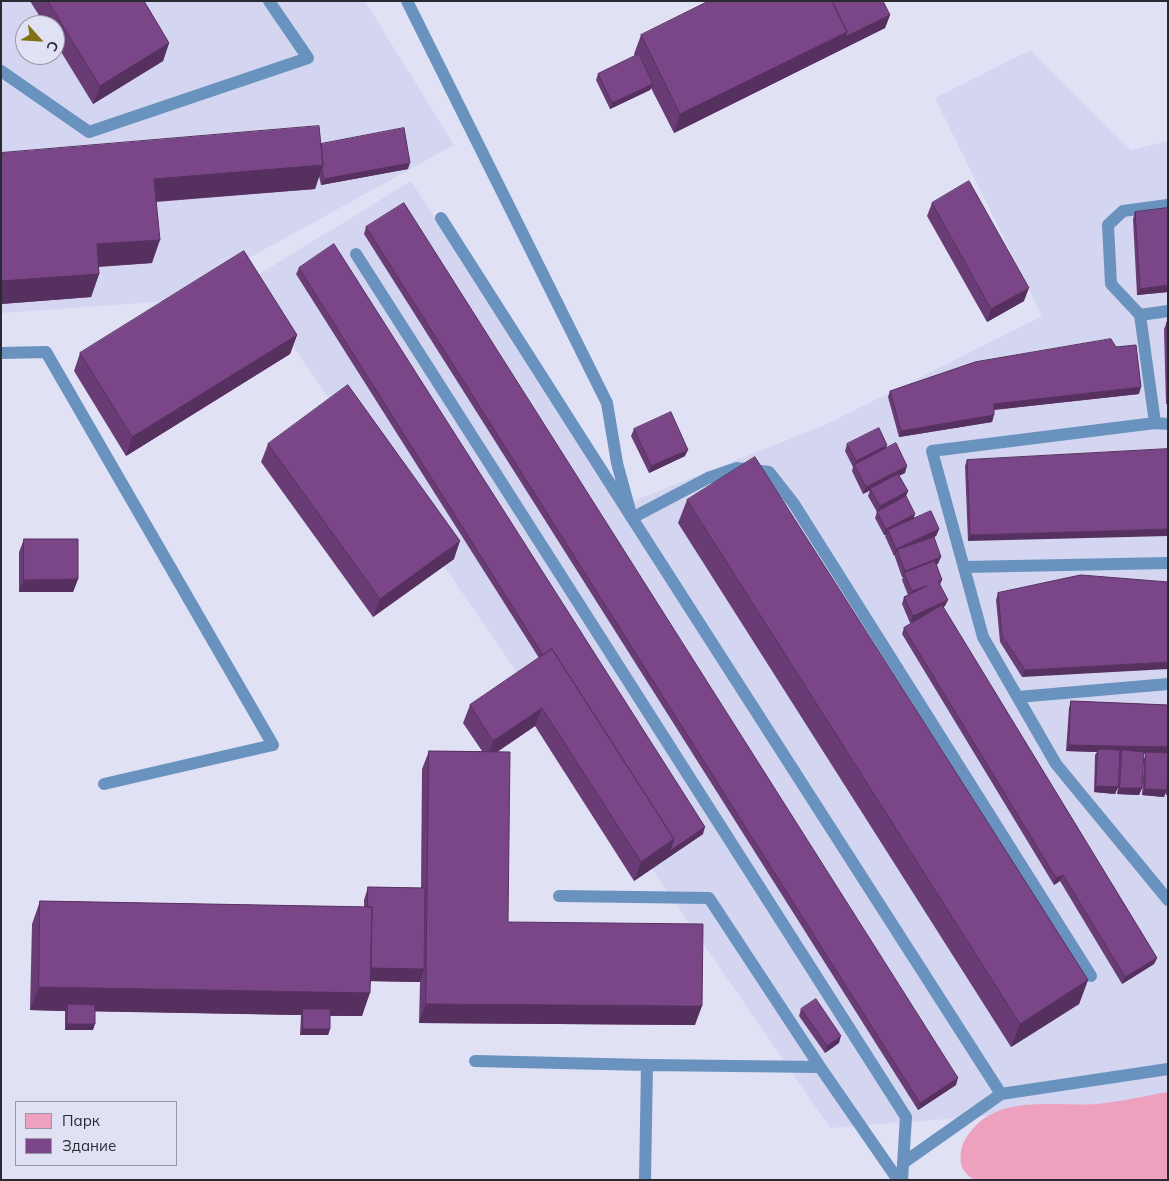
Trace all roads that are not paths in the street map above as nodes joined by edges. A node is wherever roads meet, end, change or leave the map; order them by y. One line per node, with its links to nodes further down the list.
1 (269, 1): 3 (lane)
2 (407, 1): 11 (lane)
3 (1, 71)
4 (1168, 205): 8 (lane)
5 (441, 218): 11 (lane)
6 (356, 254): 25 (lane)
7 (1168, 311): 8 (lane)
8 (1140, 315): 10 (lane)
9 (1, 352): 16 (lane)
10 (1162, 424): 13 (lane)
11 (632, 518): 19 (lane); 24 (lane)
12 (1168, 562): 13 (lane)
13 (964, 567): 15 (lane)
14 (1168, 684): 15 (lane)
15 (1018, 697): 18 (lane)
16 (104, 784)
17 (559, 896): 22 (lane)
18 (1168, 900)
19 (1091, 976)
20 (475, 1061): 21 (lane)
21 (647, 1066): 22 (lane); 26 (lane)
22 (820, 1067): 27 (lane)
23 (1168, 1069): 24 (lane)
24 (1001, 1094): 25 (lane)
25 (903, 1163): 27 (lane)
26 (645, 1180)
27 (900, 1180)

